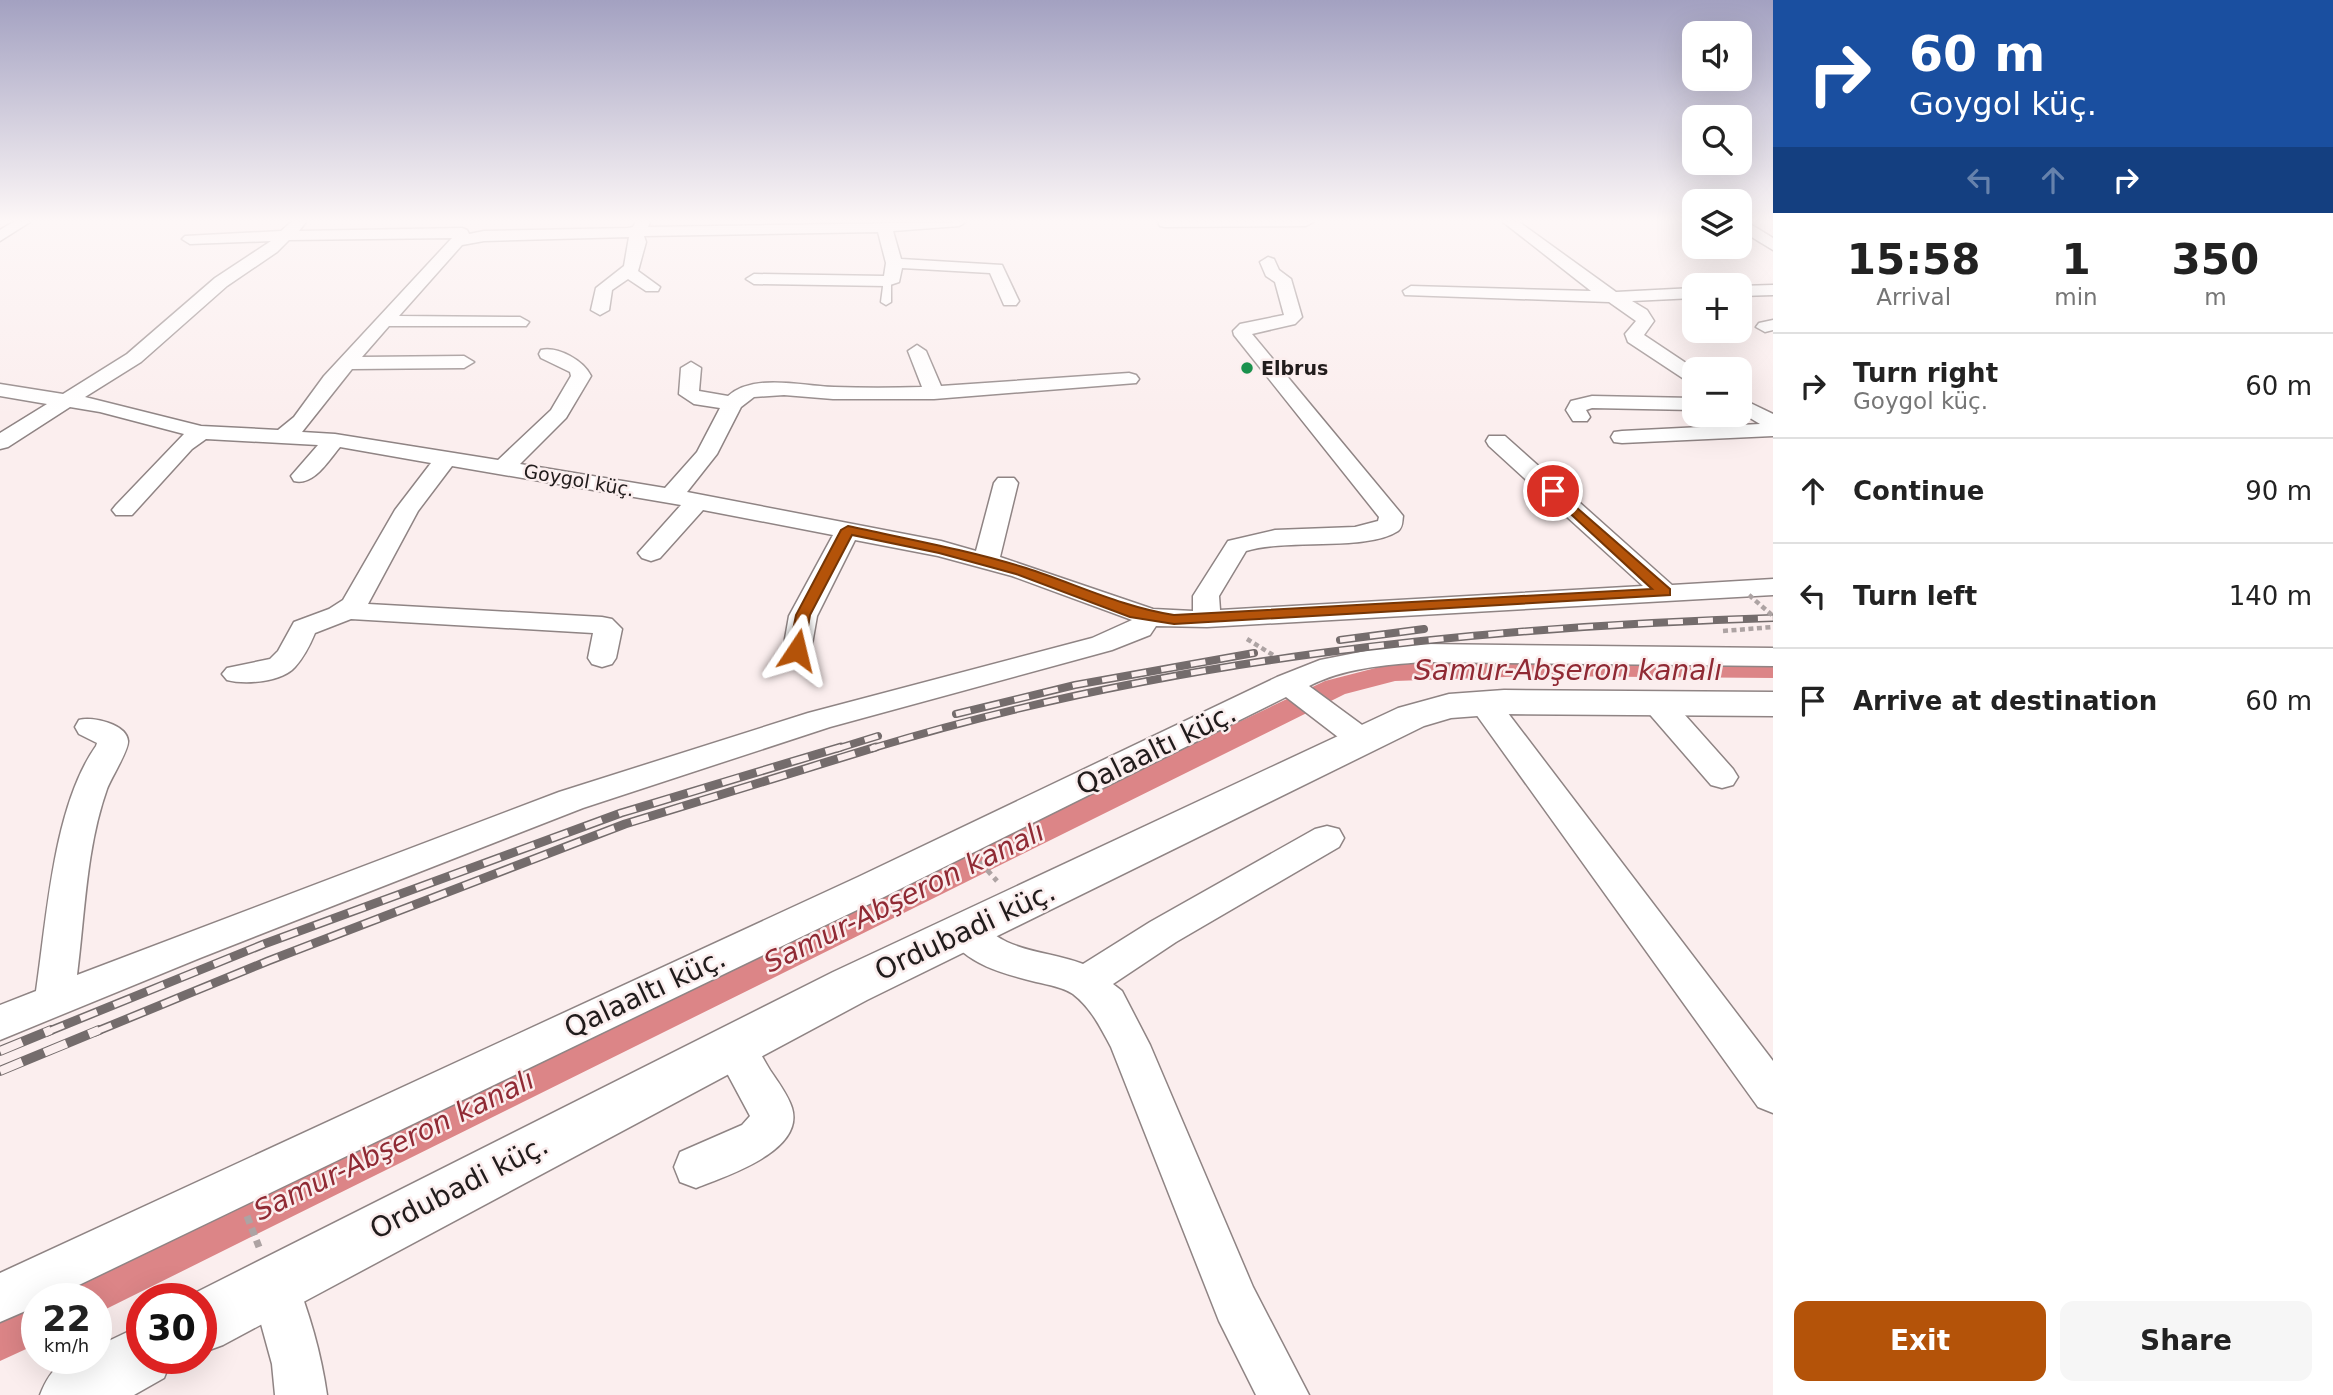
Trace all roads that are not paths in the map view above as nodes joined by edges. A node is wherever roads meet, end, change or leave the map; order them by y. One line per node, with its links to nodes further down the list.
1 (216, 287): 27 (street)
2 (416, 287): 16 (street)
3 (605, 287): 15 (street)
4 (887, 287): 13 (lane)
5 (1004, 287): 14 (street)
6 (1285, 287): 54 (street)
7 (1599, 287): 12 (street)
8 (1773, 290): 10 (street)
9 (1411, 291): 12 (street)
10 (1752, 291)
11 (1682, 294): 12 (street)
12 (1612, 297): 23 (street)
13 (886, 302)
14 (1010, 302)
15 (600, 310)
16 (386, 321): 17 (street); 21 (street)
17 (520, 322)
18 (917, 351): 26 (street)
19 (548, 354): 41 (street)
20 (464, 362): 21 (street)
21 (348, 363): 35 (street)
22 (691, 368): 28 (street)
23 (1682, 369)
24 (1129, 379): 26 (street)
25 (0, 390): 27 (street, Goygol küç.)
26 (934, 393): 28 (street)
27 (67, 399): 34 (street, Goygol küç.); 39 (street)
28 (733, 403): 44 (street)
29 (1682, 404): 31 (street)
30 (1752, 411): 32 (street)
31 (1580, 417)
32 (1773, 423)
33 (1773, 430): 36 (street)
34 (201, 432): 35 (street, Goygol küç.); 46 (street)
35 (282, 437): 37 (street, Goygol küç.)
36 (1622, 437)
37 (335, 440): 40 (street, Goygol küç.); 42 (street)
38 (1497, 440): 51 (street)
39 (0, 442)
40 (447, 457): 41 (street, Goygol küç.); 52 (street)
41 (504, 467): 44 (street, Goygol küç.)
42 (302, 476)
43 (1006, 483): 49 (street)
44 (670, 496): 45 (street, Goygol küç.)
45 (698, 501): 47 (street, Goygol küç.); 48 (street)
46 (124, 510)
47 (848, 530): 49 (street, Goygol küç.); 55 (street)
48 (651, 553)
49 (986, 562): 53 (street, Goygol küç.)
50 (1761, 591): 51 (street, Goygol küç.)
51 (1665, 592): 54 (street, Goygol küç.)
52 (349, 611): 56 (street); 58 (street)
53 (1149, 617): 54 (street, Goygol küç.); 69 (street)
54 (1207, 619)
55 (797, 650)
56 (602, 657)
57 (1773, 657): 59 (street, Qalaaltı küç.)
58 (237, 674)
59 (1296, 680): 64 (street); 75 (street, Qalaaltı küç.)
60 (1484, 703): 61 (street, Ordubadi küç.); 64 (street, Ordubadi küç.); 72 (street)
61 (1657, 703): 62 (street, Ordubadi küç.); 65 (street)
62 (1773, 704)
63 (89, 727): 69 (street)
64 (1362, 740): 67 (street, Ordubadi küç.)
65 (1722, 777)
66 (1327, 838): 68 (street)
67 (966, 933): 68 (street); 71 (street, Ordubadi küç.)
68 (1086, 982): 80 (street)
69 (54, 1000): 70 (street)
70 (0, 1023)
71 (732, 1045): 73 (street); 74 (street, Ordubadi küç.)
72 (1773, 1094)
73 (696, 1167)
74 (274, 1284): 76 (street, Ordubadi küç.); 79 (street)
75 (0, 1298)
76 (217, 1314)
77 (126, 1365): 78 (street)
78 (72, 1395)
79 (301, 1395)
80 (1283, 1395)

